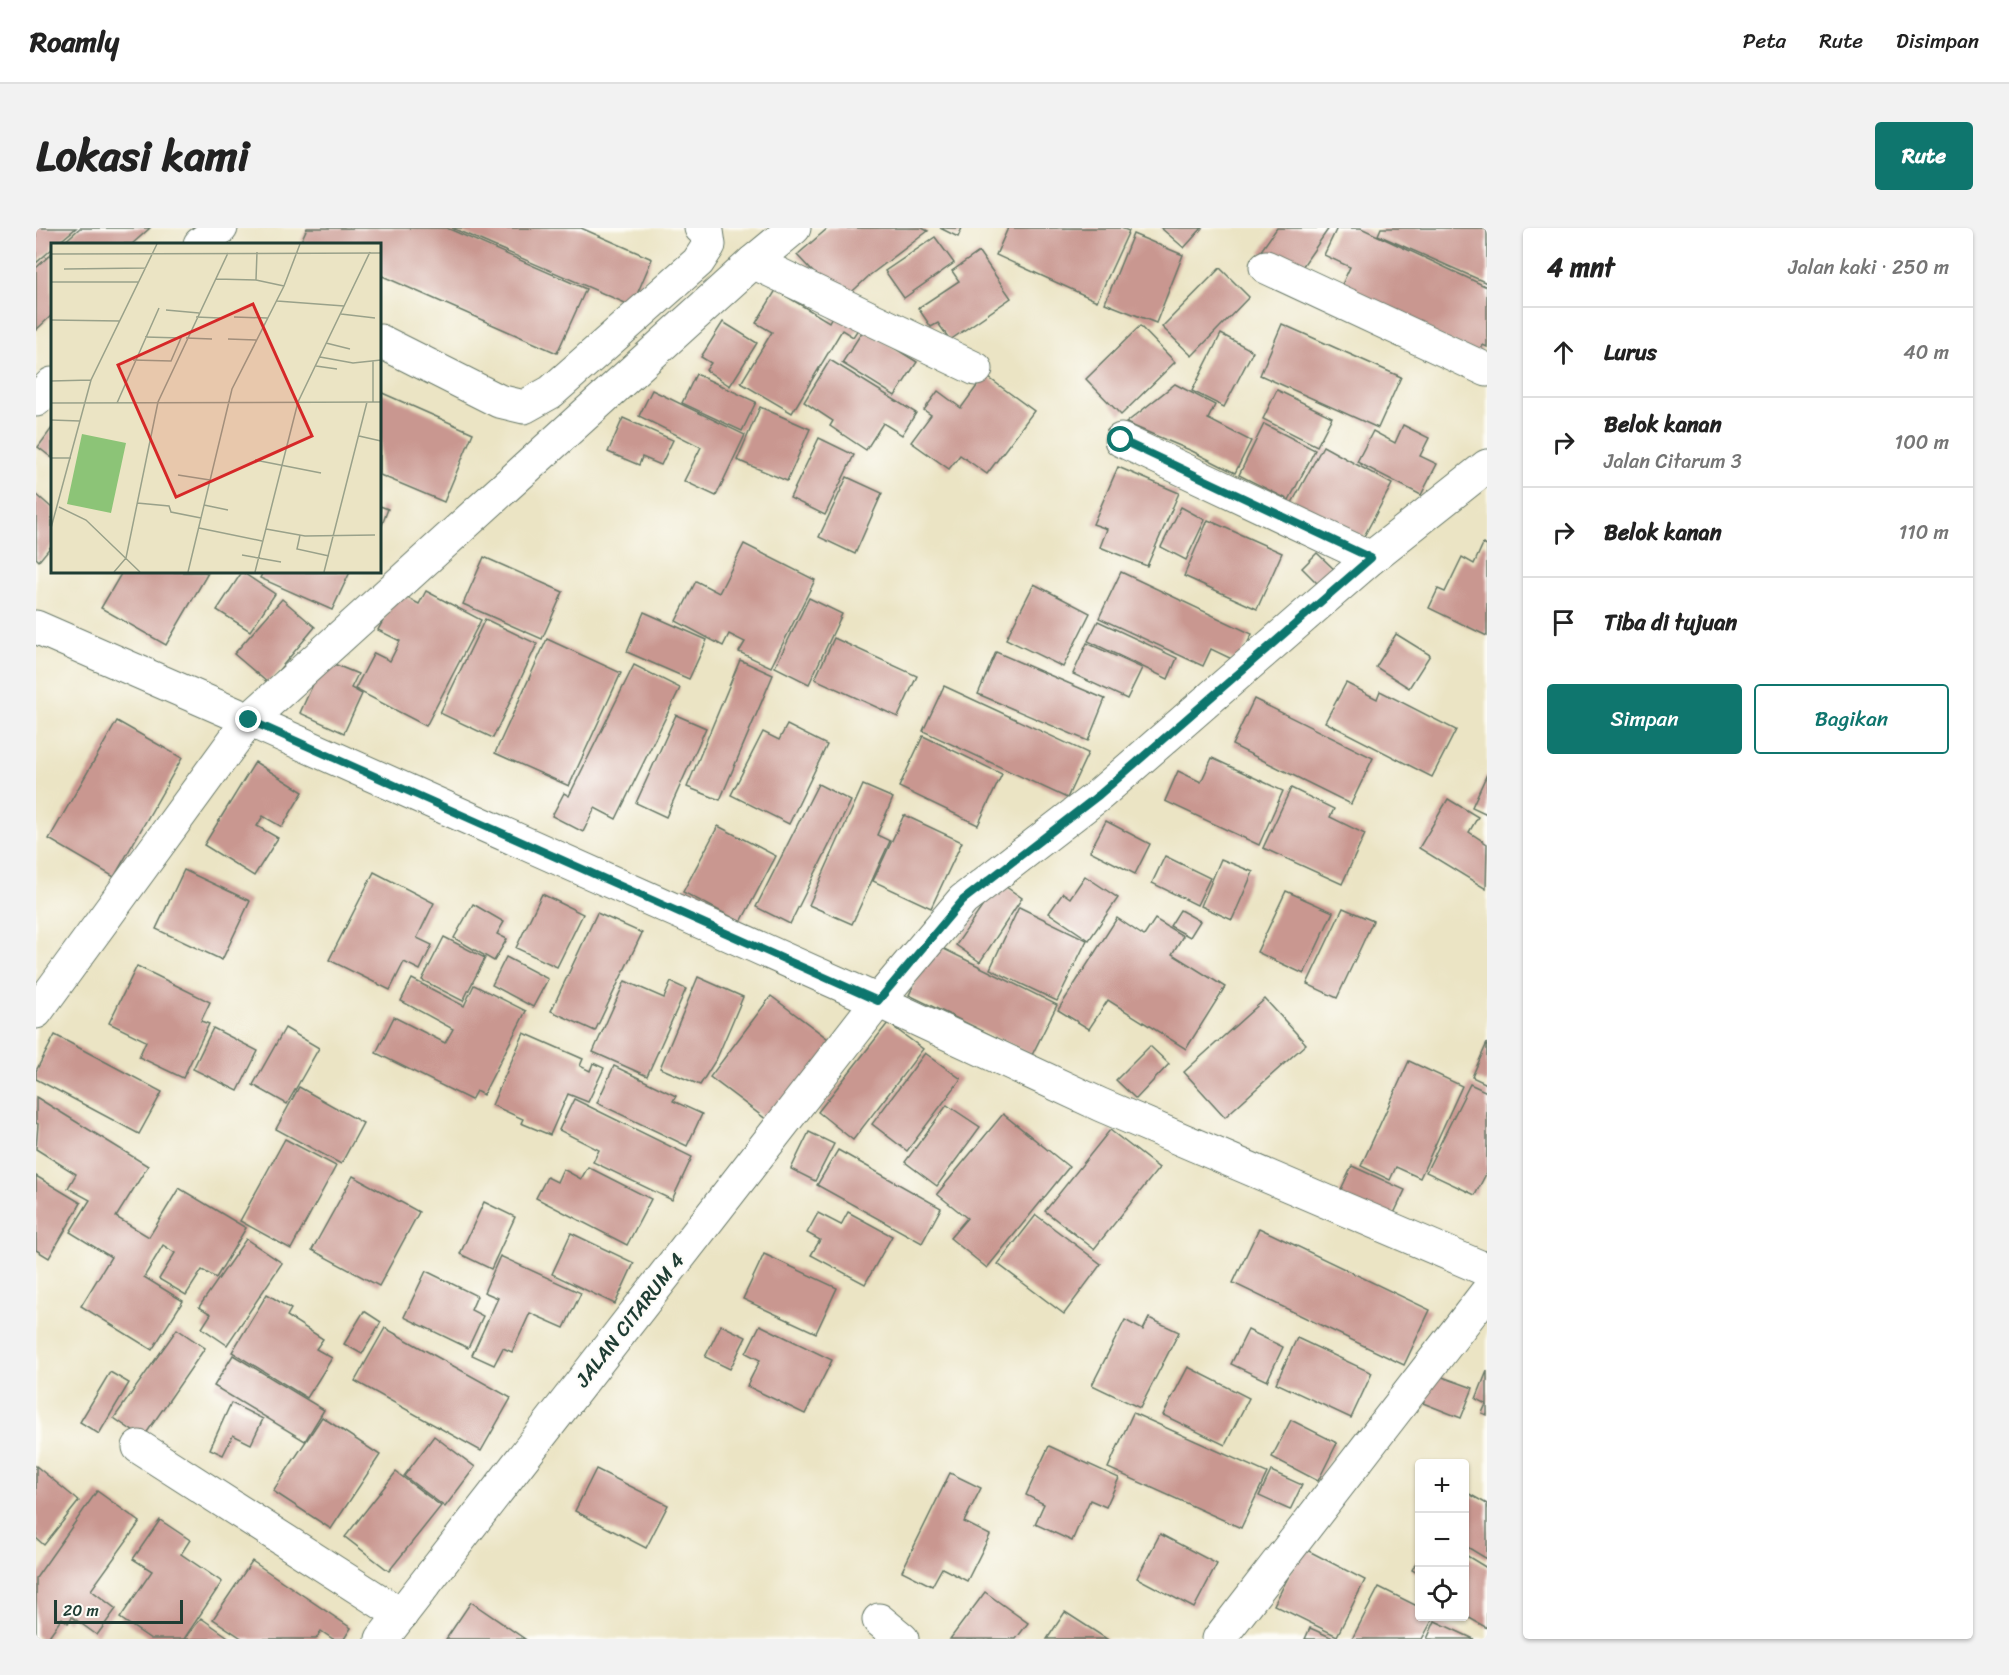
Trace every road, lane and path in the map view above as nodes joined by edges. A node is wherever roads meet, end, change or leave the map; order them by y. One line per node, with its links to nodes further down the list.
1 (221, 228): 4 (street)
2 (701, 228): 7 (street)
3 (794, 228): 5 (street)
4 (201, 243)
5 (753, 262): 8 (street); 16 (street)
6 (1266, 267): 9 (street)
7 (381, 342)
8 (976, 369)
9 (1487, 370)
10 (51, 385): 11 (street)
11 (36, 400)
12 (1121, 440): 14 (street)
13 (1487, 466): 14 (street, JALAN CITARUM 4)
14 (1371, 558): 17 (street, JALAN CITARUM 4)
15 (36, 627): 16 (street)
16 (249, 720): 17 (street); 18 (street)
17 (878, 1001): 19 (street); 22 (street, JALAN CITARUM 4)
18 (36, 1012)
19 (1487, 1270)
20 (1487, 1292): 23 (street)
21 (139, 1447): 22 (street)
22 (391, 1627)
23 (1219, 1639)

